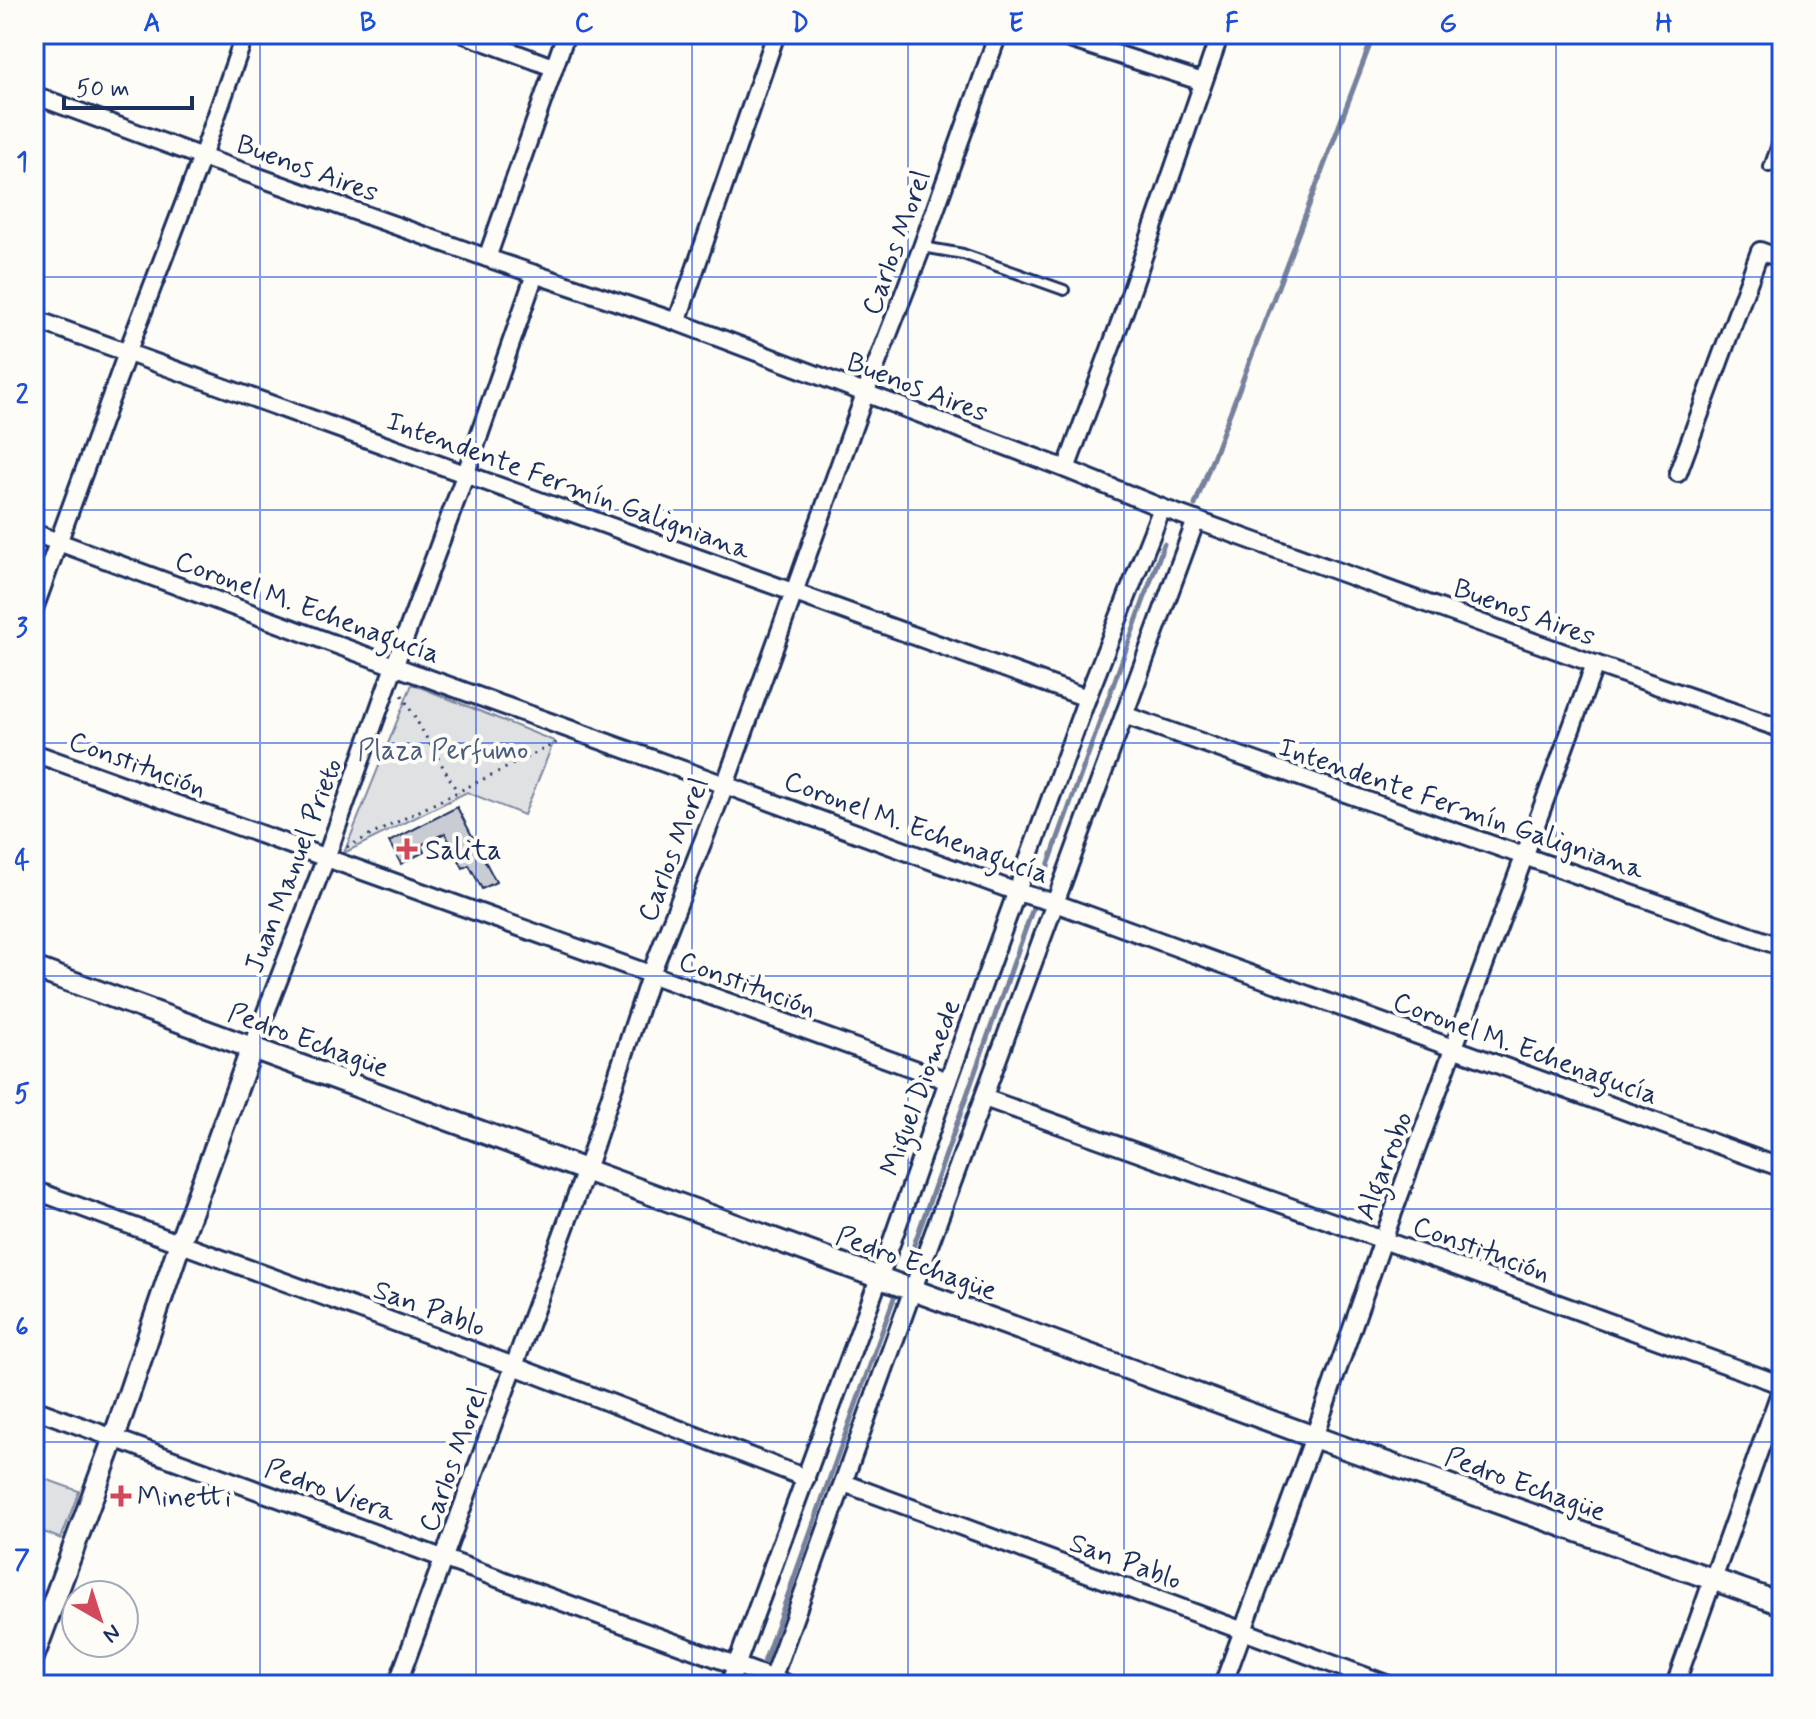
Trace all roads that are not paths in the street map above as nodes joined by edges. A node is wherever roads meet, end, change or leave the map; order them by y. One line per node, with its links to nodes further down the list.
1 (245, 34): 12 (street)
2 (464, 34): 8 (street)
3 (566, 34): 8 (street)
4 (776, 34): 20 (street)
5 (998, 34): 14 (street, Carlos Morel)
6 (1054, 34): 9 (street)
7 (1220, 34): 9 (street)
8 (553, 67): 15 (street)
9 (1203, 82): 23 (street)
10 (34, 95): 12 (street, Buenos Aires)
11 (1782, 130): 13 (lane)
12 (202, 157): 15 (street, Buenos Aires); 21 (street)
13 (1769, 167)
14 (922, 247): 18 (lane); 22 (street, Carlos Morel)
15 (487, 258): 17 (street, Buenos Aires)
16 (1782, 259): 25 (street)
17 (535, 274): 20 (street, Buenos Aires); 24 (street, Juan Manuel Prieto)
18 (1064, 290)
19 (34, 319): 21 (street, Intendente Fermín Galigniana)
20 (677, 322): 22 (street, Buenos Aires)
21 (127, 353): 24 (street, Intendente Fermín Galigniana); 29 (street)
22 (865, 394): 23 (street, Buenos Aires); 30 (street, Carlos Morel)
23 (1066, 469): 26 (street, Buenos Aires)
24 (466, 473): 30 (street, Intendente Fermín Galigniana); 33 (street, Juan Manuel Prieto)
25 (1678, 473)
26 (1162, 508): 27 (street, Buenos Aires); 34 (street, Miguel Diomede)
27 (1196, 520): 32 (street, Buenos Aires); 35 (street)
28 (34, 533): 29 (street, Coronel M. Echenagucía)
29 (58, 541): 31 (street); 33 (street, Coronel M. Echenagucía)
30 (793, 594): 34 (street, Intendente Fermín Galigniana); 38 (street, Carlos Morel)
31 (34, 609)
32 (1595, 664): 36 (street, Buenos Aires); 39 (street, Algarrobo)
33 (393, 671): 38 (street, Coronel M. Echenagucía); 40 (street, Juan Manuel Prieto)
34 (1087, 698): 41 (street, Miguel Diomede)
35 (1124, 715): 39 (street, Intendente Fermín Galigniana); 42 (street)
36 (1782, 729)
37 (34, 753): 40 (street, Constitución)
38 (725, 785): 41 (street, Coronel M. Echenagucía); 45 (street, Carlos Morel)
39 (1524, 856): 43 (street, Intendente Fermín Galigniana); 47 (street, Algarrobo)
40 (326, 858): 45 (street, Constitución); 46 (street, Juan Manuel Prieto)
41 (1017, 892): 42 (street, Coronel M. Echenagucía); 48 (street, Miguel Diomede)
42 (1055, 903): 47 (street, Coronel M. Echenagucía); 49 (street)
43 (1782, 947)
44 (34, 968): 46 (street, Pedro Echagüe)
45 (650, 976): 48 (street, Constitución); 51 (street, Carlos Morel)
46 (252, 1048): 51 (street, Pedro Echagüe); 54 (street, Juan Manuel Prieto)
47 (1455, 1049): 50 (street, Coronel M. Echenagucía); 53 (street, Algarrobo)
48 (948, 1081): 55 (street, Miguel Diomede)
49 (984, 1098): 53 (street, Constitución); 56 (street)
50 (1782, 1168)
51 (586, 1170): 55 (street, Pedro Echagüe); 57 (street, Carlos Morel)
52 (34, 1190): 54 (street, San Pablo)
53 (1383, 1240): 58 (street, Constitución); 60 (street, Algarrobo)
54 (180, 1243): 57 (street, San Pablo); 61 (street, Juan Manuel Prieto)
55 (879, 1278): 56 (street, Pedro Echagüe); 62 (street, Miguel Diomede)
56 (913, 1289): 60 (street, Pedro Echagüe); 63 (street)
57 (514, 1366): 62 (street, San Pablo); 64 (street, Carlos Morel)
58 (1782, 1386): 65 (street)
59 (34, 1409): 61 (street, Pedro Viera)
60 (1314, 1437): 65 (street, Pedro Echagüe); 67 (street, Algarrobo)
61 (114, 1438): 64 (street, Pedro Viera); 68 (street, Juan Manuel Prieto)
62 (806, 1478): 69 (street, Miguel Diomede)
63 (844, 1483): 67 (street, San Pablo); 70 (street)
64 (443, 1558): 69 (street, Pedro Viera); 71 (street, Carlos Morel)
65 (1713, 1580): 66 (street, Pedro Echagüe); 76 (street)
66 (1782, 1604)
67 (1243, 1631): 74 (street, Algarrobo); 75 (street, San Pablo)
68 (34, 1655)
69 (737, 1665): 70 (street, Pedro Viera); 72 (street, Miguel Diomede)
70 (771, 1682): 73 (street, Pedro Viera)
71 (397, 1685)
72 (729, 1685)
73 (790, 1685)
74 (1223, 1685)
75 (1389, 1685)
76 (1675, 1685)

